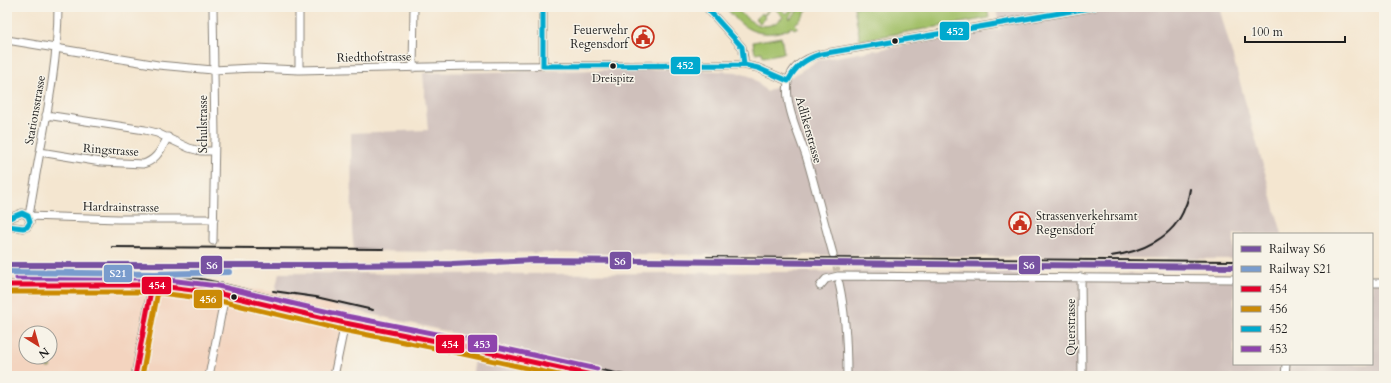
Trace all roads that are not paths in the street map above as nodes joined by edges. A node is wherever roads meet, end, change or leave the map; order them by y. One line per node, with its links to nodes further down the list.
1 (58, 7): 9 (street, Stationsstrasse)
2 (213, 7): 13 (street, Schulstrasse)
3 (298, 7): 14 (street)
4 (414, 7): 12 (street)
5 (543, 7): 11 (street)
6 (706, 7): 10 (street)
7 (1095, 7): 15 (street)
8 (7, 40): 9 (street, Riedthofstrasse)
9 (56, 49): 13 (street, Riedthofstrasse); 16 (street, Stationsstrasse)
10 (744, 65): 11 (street, Riedthofstrasse); 15 (street)
11 (543, 66): 12 (street, Riedthofstrasse)
12 (413, 68): 14 (street, Riedthofstrasse)
13 (213, 70): 14 (street, Riedthofstrasse); 19 (street, Schulstrasse)
14 (299, 70)
15 (788, 81): 25 (street, Adlikerstrasse)
16 (46, 115): 17 (street, Ringstrasse); 18 (street, Stationsstrasse)
17 (168, 137): 18 (street, Ringstrasse); 19 (street, Ringstrasse)
18 (40, 152): 20 (street, Stationsstrasse)
19 (214, 152): 22 (street, Schulstrasse)
20 (28, 216): 21 (street, Hardrainstrasse); 22 (street, Hardrainstrasse); 23 (street)
21 (7, 219)
22 (214, 219): 24 (street, Schulstrasse)
23 (7, 226)
24 (213, 241)
25 (833, 254)
26 (1081, 277): 27 (street); 33 (street); 42 (street, Querstrasse)
27 (1233, 279)
28 (1373, 282): 30 (street)
29 (839, 283): 41 (street)
30 (1384, 283)
31 (7, 285): 32 (street)
32 (152, 285): 34 (street); 37 (street)
33 (820, 286)
34 (225, 294): 35 (street); 38 (street)
35 (345, 323): 39 (street); 40 (street)
36 (1286, 365): 43 (street)
37 (135, 376)
38 (209, 376)
39 (334, 376)
40 (596, 376)
41 (847, 376)
42 (1082, 376)
43 (1285, 376)

